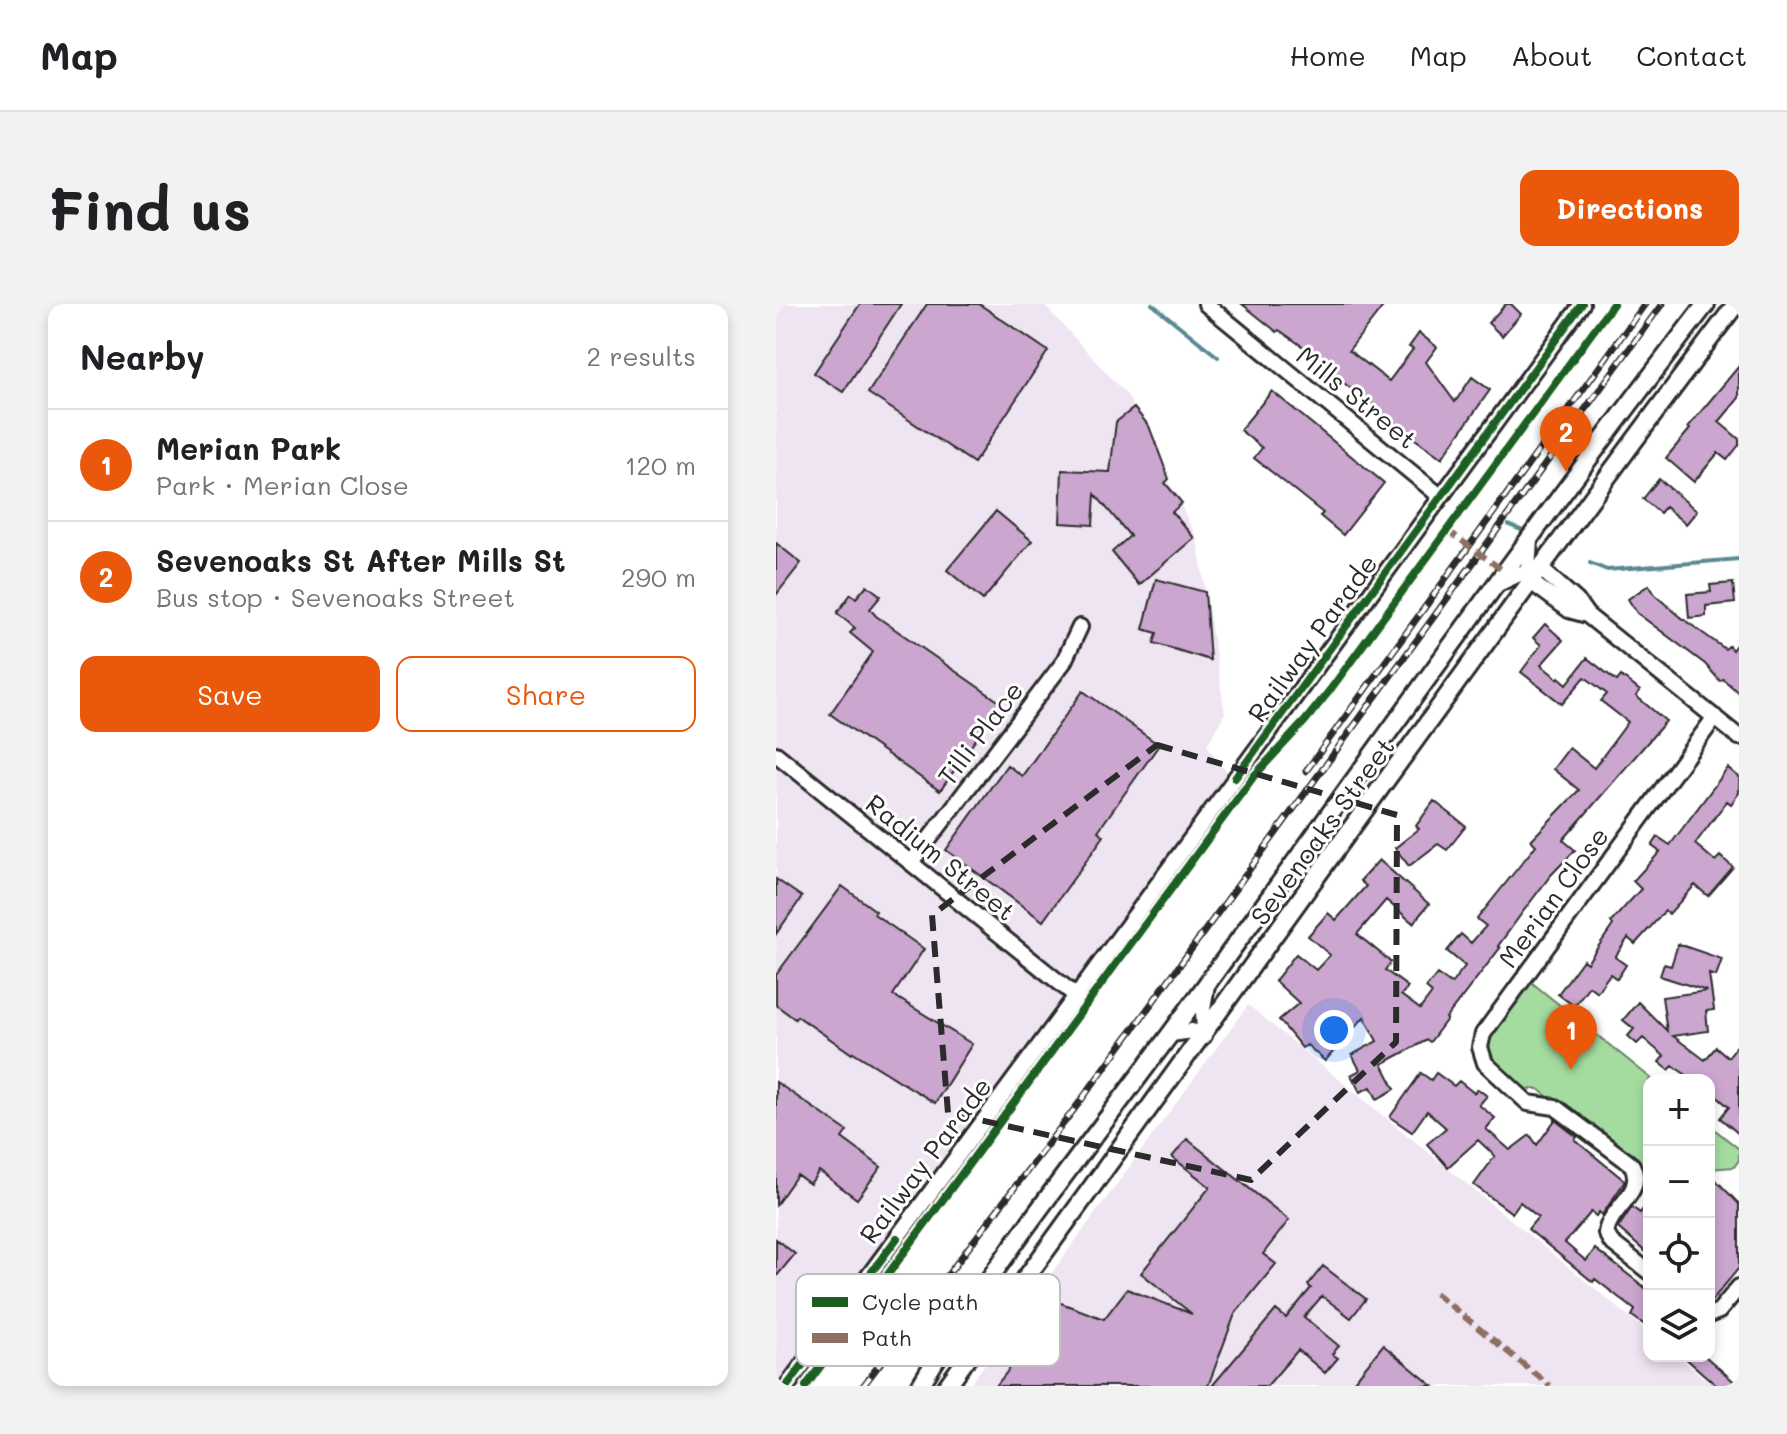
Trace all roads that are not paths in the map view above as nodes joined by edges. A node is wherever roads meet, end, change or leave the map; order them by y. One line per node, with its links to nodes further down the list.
1 (1206, 304): 5 (street, Mills Street)
2 (1582, 304): 5 (street, Railway Parade)
3 (1706, 304): 6 (main road, Sevenoaks Street)
4 (1736, 304): 7 (main road, Sevenoaks Street)
5 (1440, 496): 15 (street, Railway Parade)
6 (1530, 539): 7 (street); 8 (main road, Sevenoaks Street)
7 (1533, 574): 8 (street); 10 (street); 17 (main road, Sevenoaks Street)
8 (1496, 585): 14 (main road, Sevenoaks Street)
9 (1080, 627): 13 (street, Tilli Place)
10 (1715, 717): 11 (street); 18 (street, Merian Close)
11 (1739, 737)
12 (776, 754): 13 (street, Radium Street)
13 (911, 863): 15 (street, Radium Street)
14 (1207, 984): 16 (main road, Sevenoaks Street); 17 (street)
15 (1076, 996): 19 (street, Railway Parade)
16 (1171, 1034): 17 (street); 20 (main road, Sevenoaks Street)
17 (1204, 1036): 21 (main road, Sevenoaks Street)
18 (1643, 1267)
19 (870, 1274)
20 (994, 1274)
21 (1029, 1274)
22 (1739, 1287): 23 (street)
23 (1715, 1313)
24 (802, 1366): 27 (street, Railway Parade)
25 (932, 1366): 28 (main road, Sevenoaks Street)
26 (962, 1366): 29 (main road, Sevenoaks Street)
27 (787, 1386)
28 (920, 1386)
29 (947, 1386)

